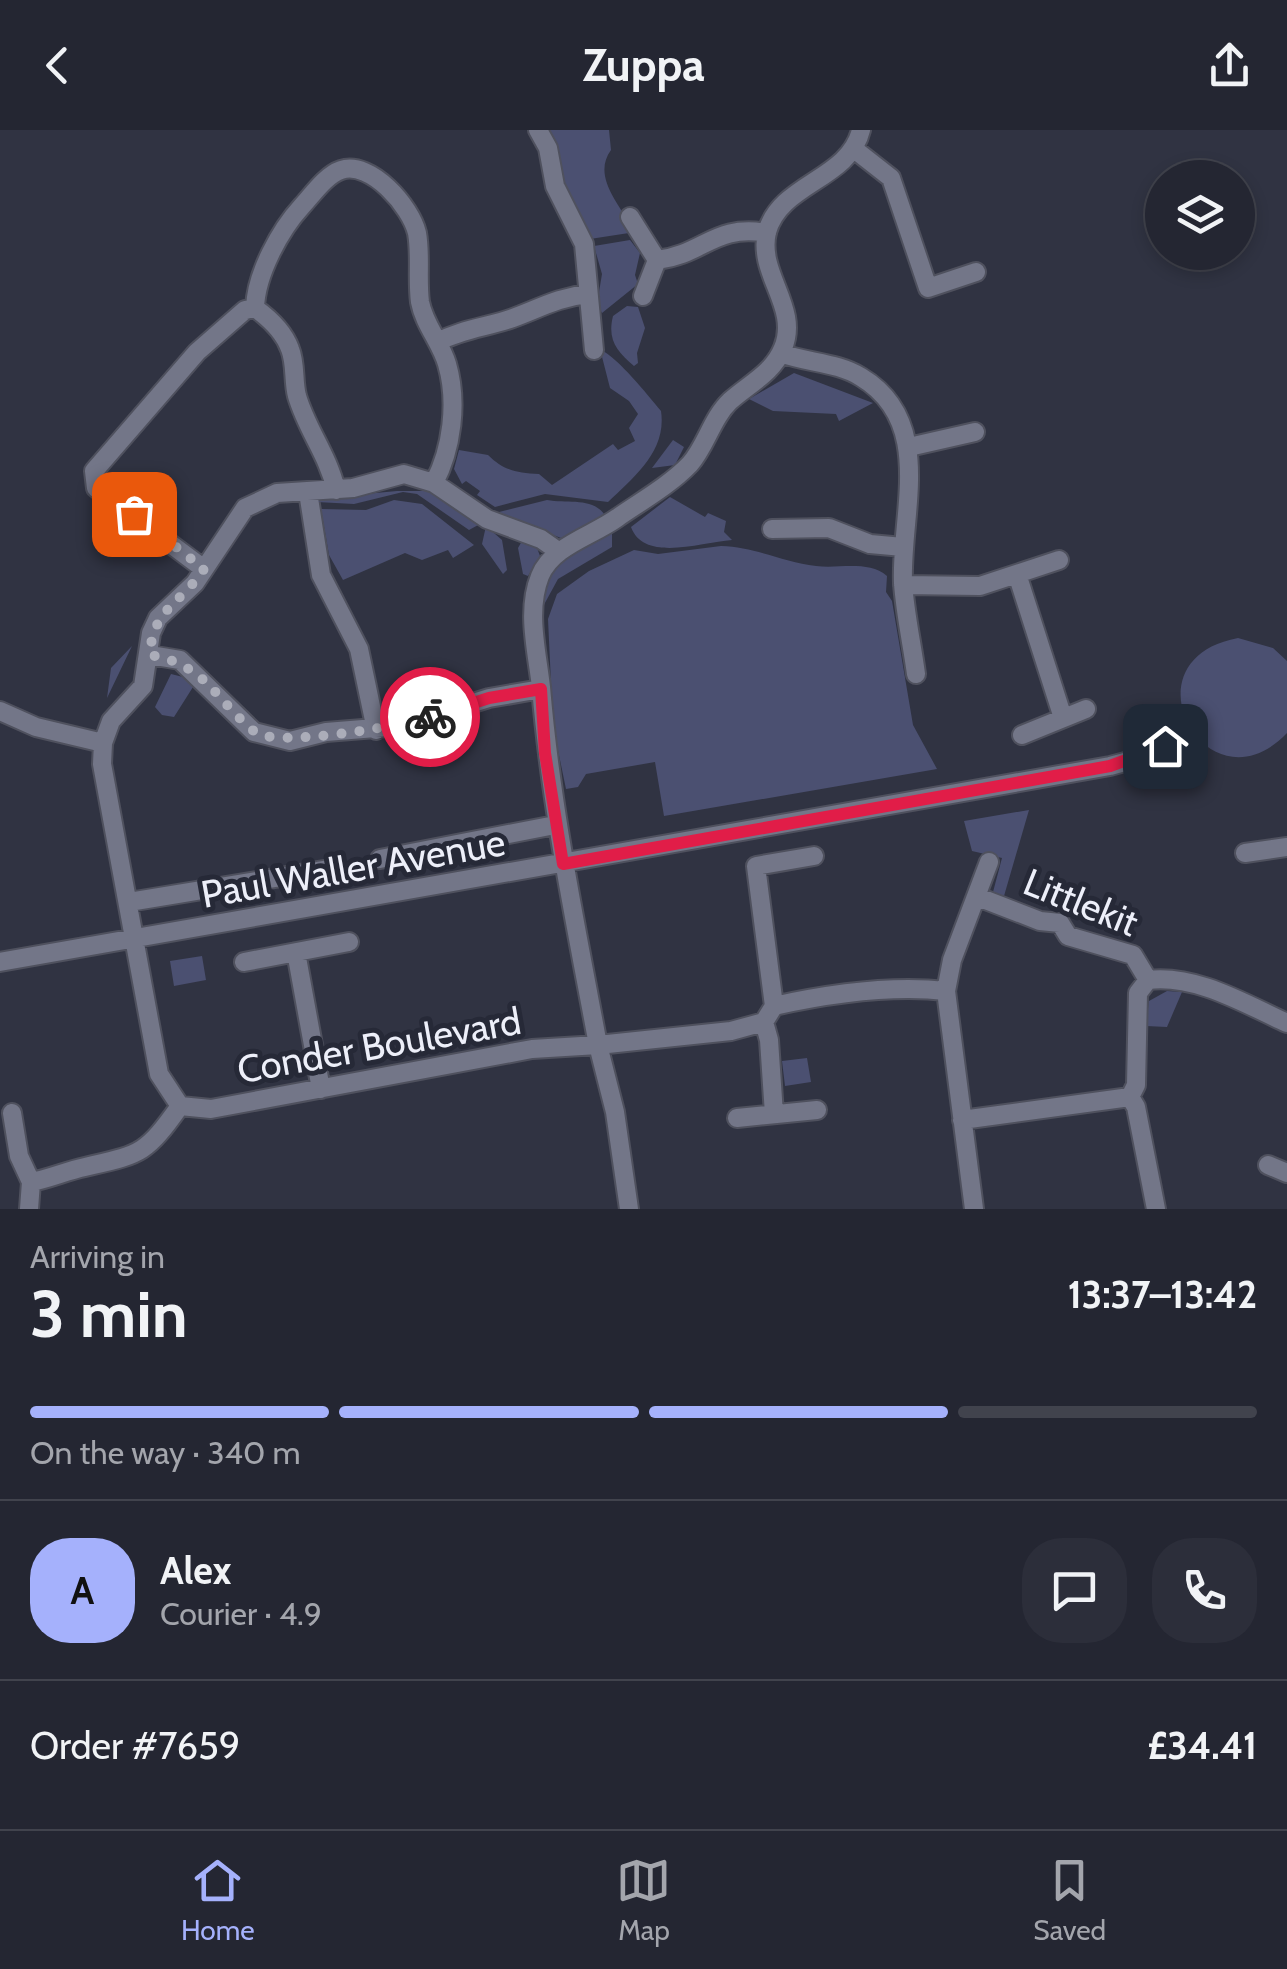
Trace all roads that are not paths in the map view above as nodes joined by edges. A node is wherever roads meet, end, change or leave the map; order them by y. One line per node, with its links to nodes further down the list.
1 (538, 130): 8 (street)
2 (861, 130): 3 (street)
3 (854, 149): 5 (street); 7 (street)
4 (630, 218): 6 (street)
5 (767, 233): 6 (street); 13 (street)
6 (656, 260): 9 (street)
7 (976, 272)
8 (588, 294): 11 (street); 12 (street)
9 (643, 296)
10 (255, 308): 11 (street); 17 (street); 23 (street)
11 (438, 342): 16 (street)
12 (594, 350)
13 (781, 353): 15 (street); 21 (street)
14 (975, 432): 15 (street)
15 (909, 447): 20 (street)
16 (434, 483): 17 (street); 21 (street)
17 (336, 490): 18 (street)
18 (308, 492): 23 (street); 32 (street)
19 (772, 529): 20 (street)
20 (903, 547): 25 (street)
21 (558, 551): 28 (street)
22 (1059, 560): 24 (street)
23 (204, 569): 26 (street)
24 (1018, 577): 25 (street); 31 (street)
25 (904, 585): 27 (street)
26 (150, 655): 32 (street); 35 (street)
27 (916, 674)
28 (541, 689): 32 (street); 36 (street)
29 (1086, 709): 31 (street)
30 (0, 711): 35 (street)
31 (1064, 718): 33 (street)
32 (376, 730)
33 (1022, 734)
34 (1183, 736): 42 (street, Paul Waller Avenue)
35 (102, 743): 45 (street)
36 (556, 825): 40 (street); 42 (street)
37 (1287, 847): 38 (street)
38 (1245, 853)
39 (814, 856): 53 (street)
40 (380, 859)
41 (989, 862): 44 (street)
42 (563, 864): 46 (street, Paul Waller Avenue); 55 (street)
43 (330, 868): 45 (street)
44 (978, 897): 51 (street, Littlekit); 52 (street)
45 (128, 902): 46 (street)
46 (135, 938): 49 (street, Paul Waller Avenue); 58 (street)
47 (349, 942): 48 (street)
48 (296, 952): 50 (street); 56 (street)
49 (0, 962)
50 (244, 962)
51 (1148, 980): 54 (street); 57 (street)
52 (946, 991): 53 (street, Conder Boulevard); 63 (street)
53 (769, 1014): 55 (street, Conder Boulevard); 61 (street)
54 (1287, 1022)
55 (598, 1045): 56 (street, Conder Boulevard); 68 (street)
56 (321, 1089): 58 (street, Conder Boulevard)
57 (1130, 1098): 63 (street); 70 (street)
58 (180, 1106): 66 (street)
59 (817, 1110): 61 (street)
60 (12, 1114): 66 (street)
61 (774, 1114): 62 (street)
62 (737, 1118)
63 (962, 1120): 69 (street)
64 (1268, 1165): 65 (street)
65 (1287, 1173)
66 (31, 1182): 67 (street)
67 (29, 1209)
68 (629, 1209)
69 (974, 1209)
70 (1156, 1209)

